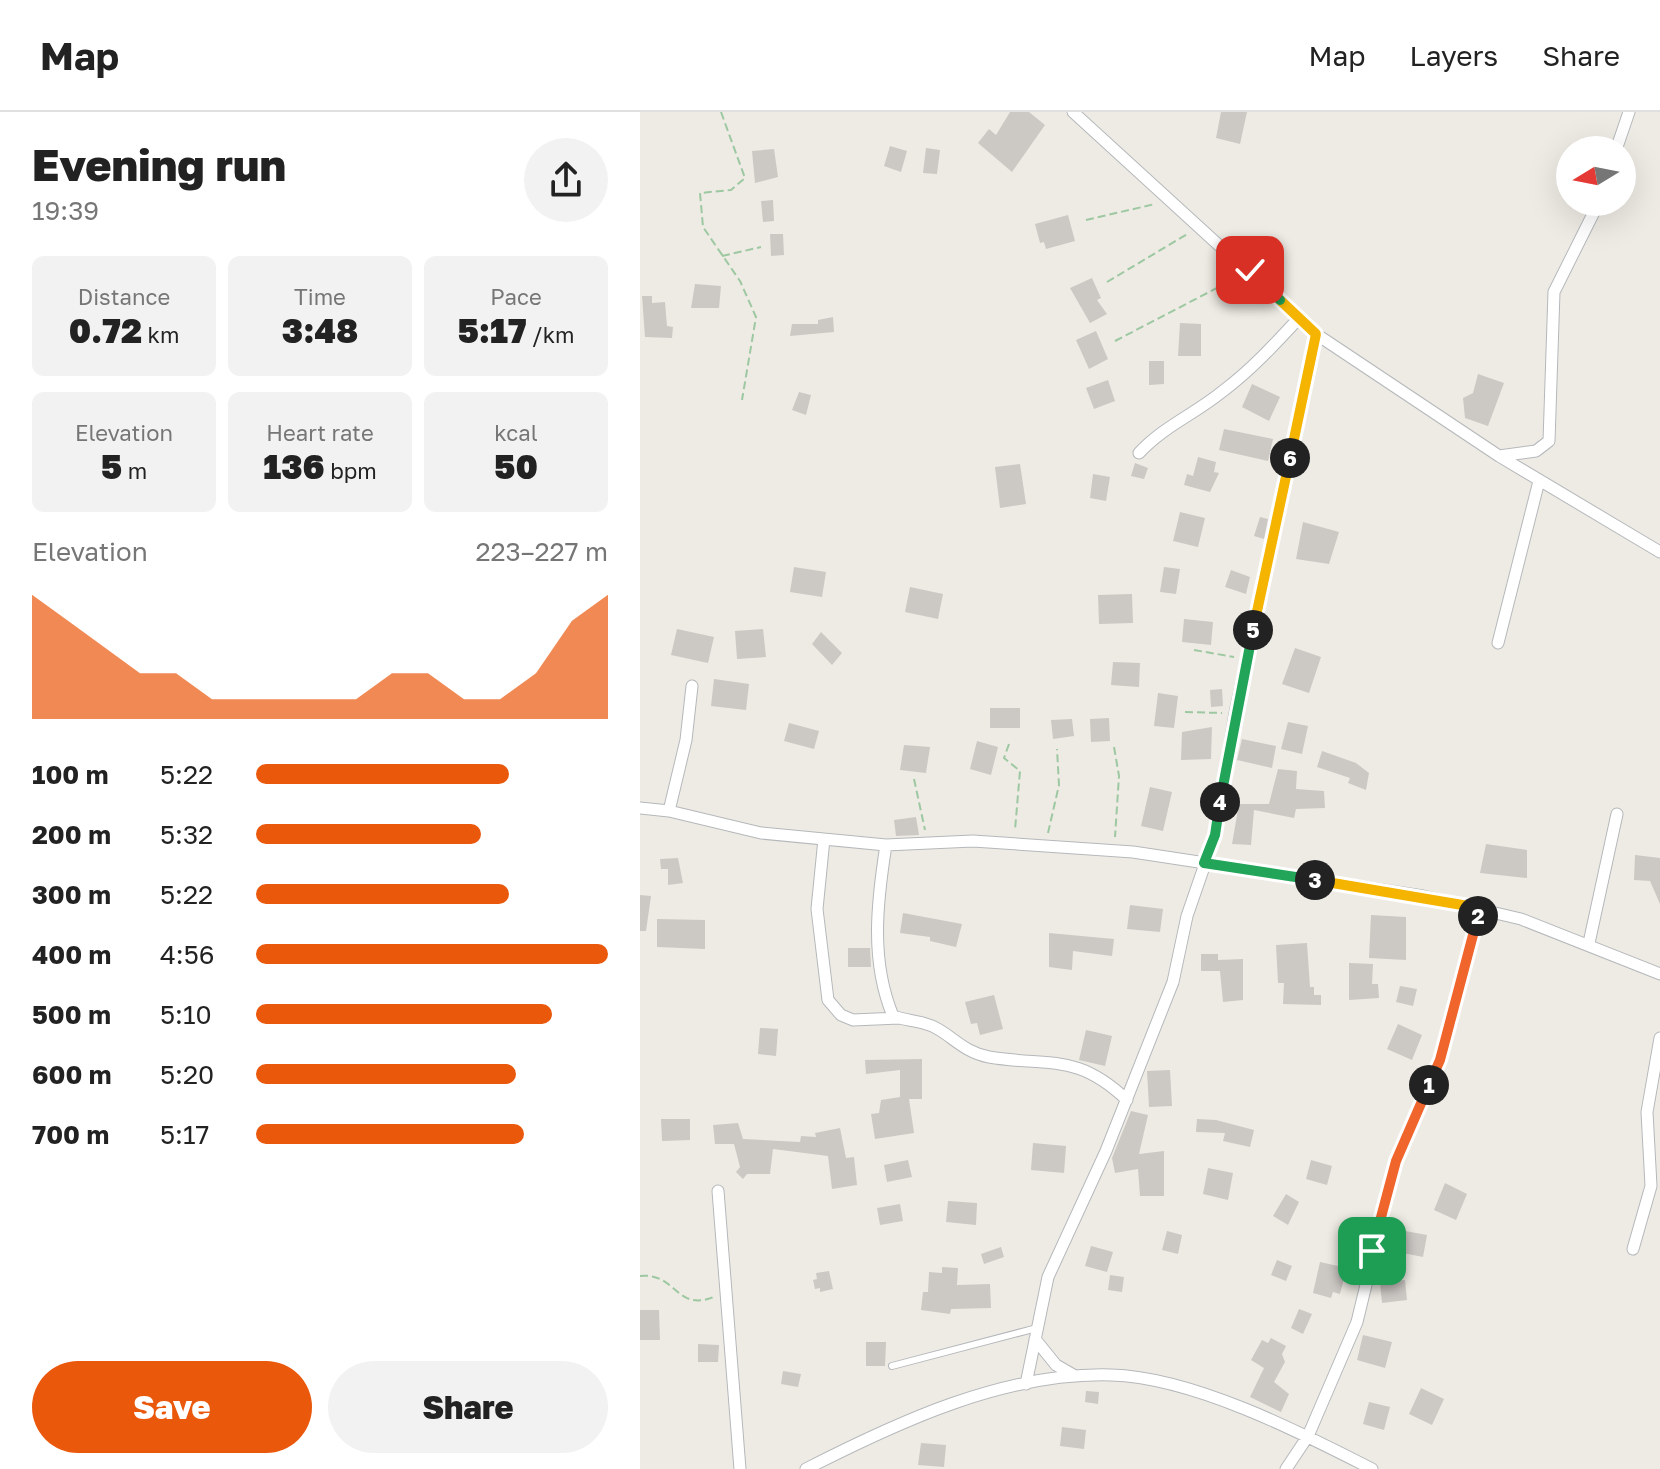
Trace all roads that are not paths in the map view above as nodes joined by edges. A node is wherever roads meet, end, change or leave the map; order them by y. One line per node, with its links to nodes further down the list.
1 (1073, 112): 5 (street)
2 (1629, 112): 3 (street)
3 (1621, 136)
4 (1592, 216): 8 (street)
5 (1299, 318): 6 (street); 7 (street)
6 (1316, 334): 8 (street); 18 (street)
7 (1139, 453)
8 (1499, 456): 9 (street)
9 (1539, 481): 10 (street); 11 (street)
10 (1660, 552)
11 (1498, 643)
12 (692, 686): 14 (street)
13 (640, 808): 14 (street)
14 (669, 811): 16 (street)
15 (1617, 814): 20 (street)
16 (824, 839): 17 (street); 22 (street)
17 (886, 845): 18 (street); 22 (street)
18 (1204, 863): 19 (street); 24 (street)
19 (1480, 908): 20 (street); 31 (street)
20 (1589, 943): 21 (street)
21 (1660, 974)
22 (899, 1018): 24 (street)
23 (1660, 1038): 26 (street)
24 (1127, 1100): 27 (street)
25 (718, 1191): 32 (street)
26 (1633, 1249)
27 (1036, 1334): 28 (lane); 29 (street); 30 (street)
28 (892, 1366)
29 (1075, 1376): 30 (street); 31 (street)
30 (1026, 1384): 33 (street)
31 (1308, 1436): 34 (street); 35 (street)
32 (740, 1469)
33 (806, 1469)
34 (1286, 1469)
35 (1372, 1469)

